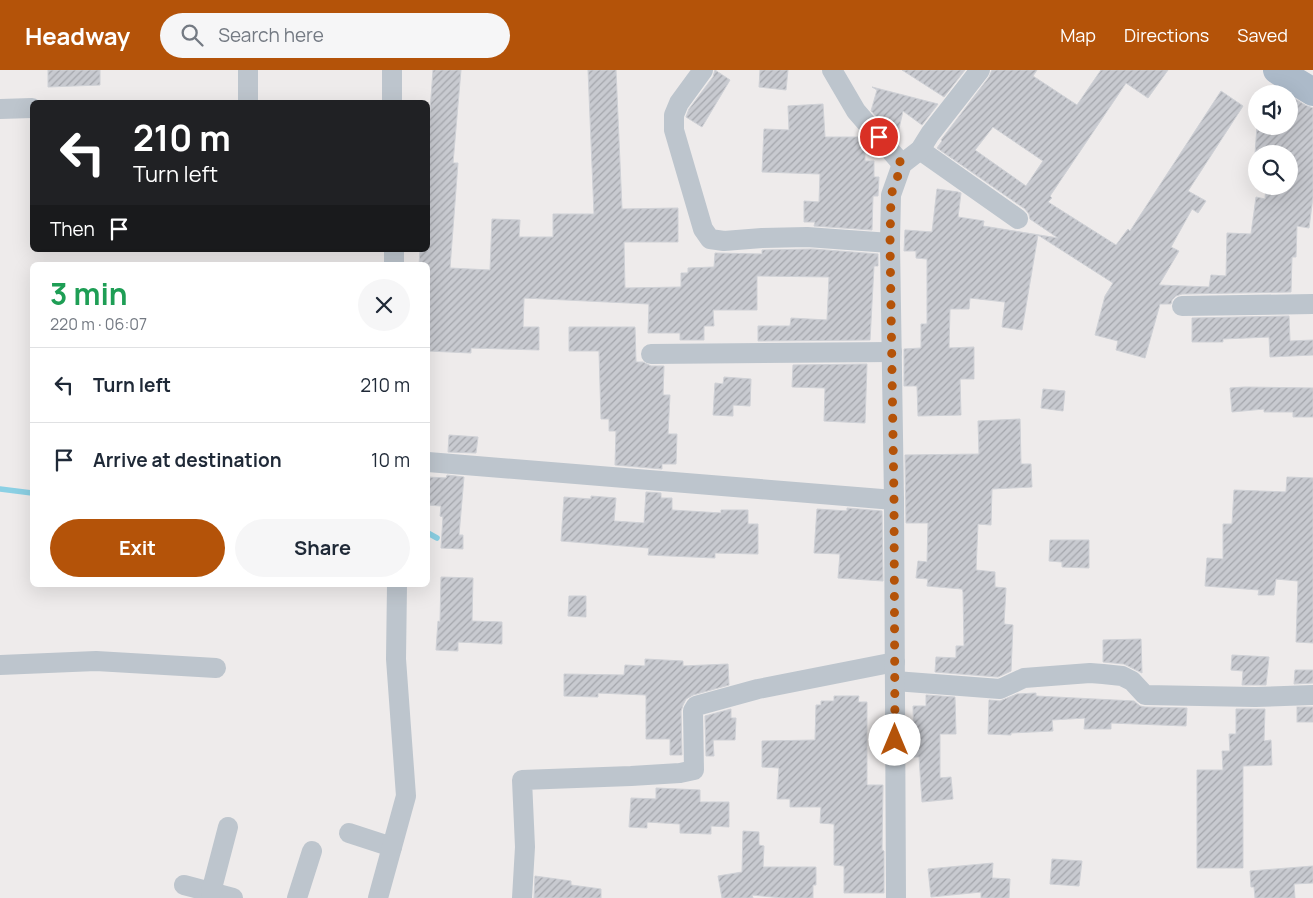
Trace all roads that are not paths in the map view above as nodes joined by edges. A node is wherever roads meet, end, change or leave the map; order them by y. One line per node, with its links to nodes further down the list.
1 (248, 70): 8 (street)
2 (392, 70): 9 (street)
3 (703, 70): 15 (street)
4 (832, 70): 13 (street)
5 (980, 70): 12 (street)
6 (1277, 70): 7 (main road)
7 (1313, 92)
8 (248, 100)
9 (392, 100)
10 (30, 108): 11 (street)
11 (0, 109)
12 (920, 150): 13 (street); 14 (street)
13 (902, 164): 15 (street)
14 (1018, 218)
15 (890, 243): 18 (street)
16 (1313, 304): 17 (street)
17 (1182, 306)
18 (892, 352): 19 (street); 21 (street)
19 (651, 354)
20 (430, 462): 21 (street)
21 (894, 500): 25 (street)
22 (397, 587): 29 (street)
23 (0, 665): 24 (street)
24 (216, 668)
25 (895, 672): 26 (street); 36 (street); 37 (street)
26 (1313, 695)
27 (228, 827): 32 (street)
28 (349, 833): 29 (street)
29 (392, 846): 35 (street)
30 (312, 851): 34 (street)
31 (184, 885): 32 (street)
32 (211, 892): 33 (street)
33 (233, 898)
34 (297, 898)
35 (378, 898)
36 (522, 898)
37 (896, 898)

